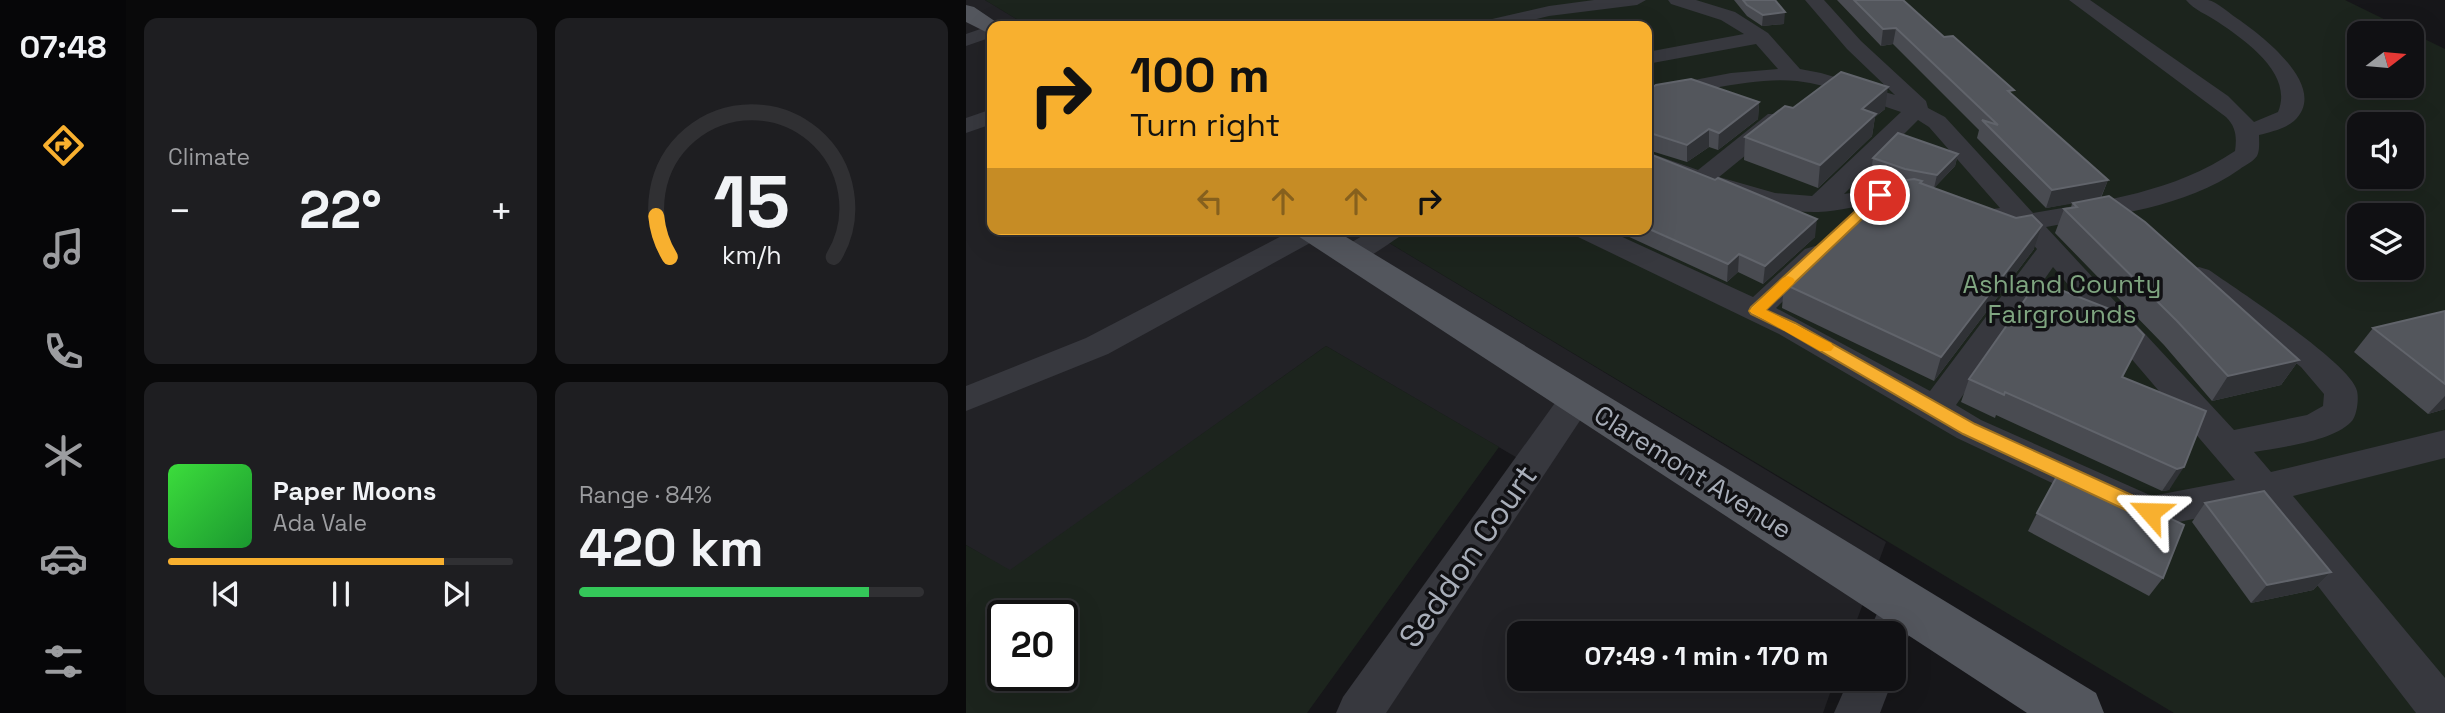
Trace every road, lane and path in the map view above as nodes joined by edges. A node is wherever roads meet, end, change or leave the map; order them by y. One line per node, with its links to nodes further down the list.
1 (1637, 0): 7 (street)
2 (1677, 0): 12 (street)
3 (1814, 0): 17 (street)
4 (2078, 0): 21 (street)
5 (2195, 0): 21 (street)
6 (966, 12): 8 (main road)
7 (1508, 21)
8 (987, 25)
9 (987, 29): 11 (street)
10 (987, 30): 13 (street)
11 (966, 33)
12 (1761, 37): 14 (street); 15 (street)
13 (966, 40)
14 (1652, 57)
15 (1793, 74): 16 (street); 17 (street)
16 (1652, 94)
17 (1922, 112): 25 (street); 27 (street)
18 (987, 118): 20 (street)
19 (1776, 119): 23 (street)
20 (966, 126)
21 (2248, 131): 26 (street)
22 (1652, 161): 23 (street)
23 (1702, 179): 25 (street)
24 (1880, 195): 25 (street); 27 (street); 36 (street)
25 (1819, 204)
26 (2104, 208): 27 (street); 28 (street)
27 (2027, 222): 33 (street)
28 (2137, 232)
29 (1302, 235): 38 (street)
30 (1319, 235): 34 (main road, Claremont Avenue)
31 (1383, 235): 34 (street)
32 (1596, 235): 36 (street)
33 (2051, 249): 39 (street); 41 (street)
34 (1350, 255): 37 (main road, Claremont Avenue)
35 (2181, 263): 41 (street)
36 (1756, 311): 39 (street)
37 (1577, 398): 43 (main road, Claremont Avenue); 45 (street, Seddon Court)
38 (966, 399)
39 (1935, 409): 42 (street)
40 (2445, 444): 42 (street)
41 (2226, 445): 42 (street)
42 (2263, 489): 48 (street)
43 (1895, 619): 47 (main road, Claremont Avenue)
44 (1866, 691): 46 (street)
45 (1359, 713)
46 (1857, 713)
47 (2076, 713)
48 (2444, 713)

